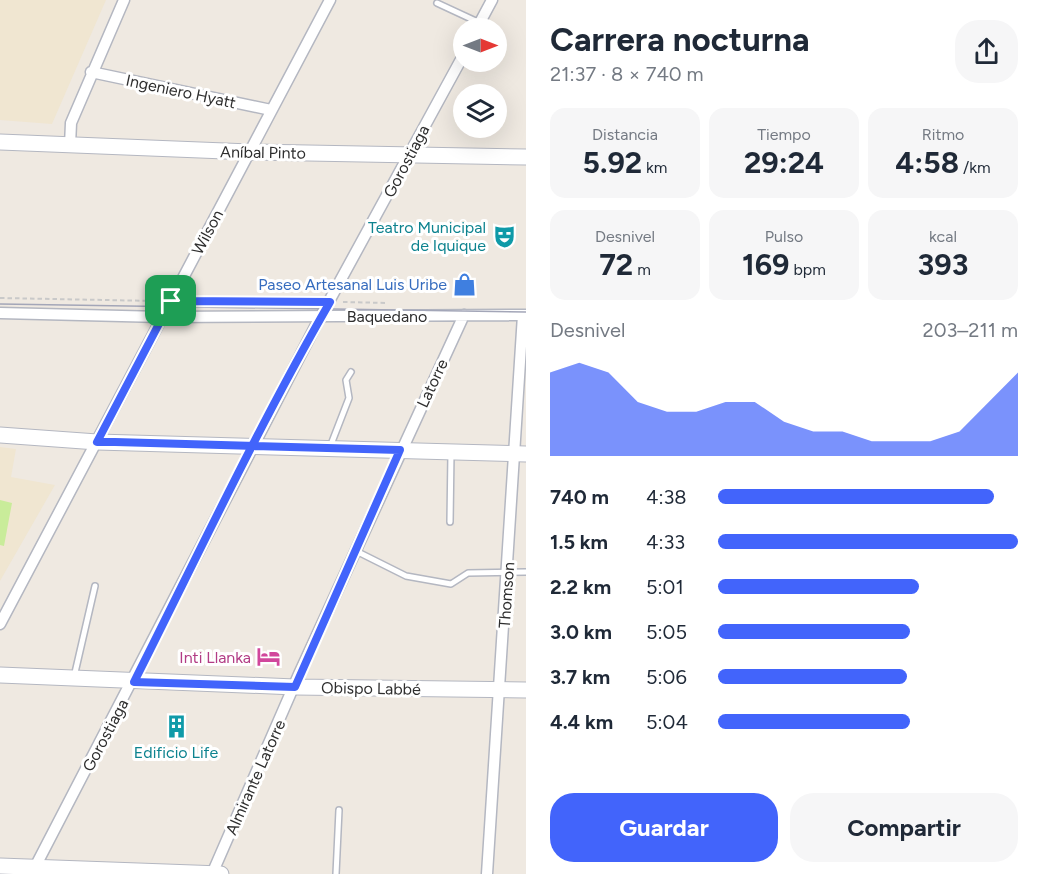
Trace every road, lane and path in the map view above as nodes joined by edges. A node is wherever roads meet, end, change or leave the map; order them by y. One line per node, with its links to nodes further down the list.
1 (124, 0): 7 (street)
2 (330, 0): 9 (street, Wilson)
3 (492, 0): 6 (street)
4 (437, 3): 5 (lane)
5 (464, 18)
6 (483, 18)
7 (91, 72): 9 (street, Ingeniero Hyatt); 11 (street)
8 (454, 72): 13 (street, Gorostiaga)
9 (272, 110): 12 (street, Wilson)
10 (0, 142): 11 (street, Aníbal Pinto)
11 (70, 145): 12 (street, Aníbal Pinto)
12 (249, 152): 13 (street, Aníbal Pinto); 16 (street, Wilson)
13 (410, 155): 14 (street, Aníbal Pinto); 17 (street, Gorostiaga)
14 (526, 157)
15 (0, 298): 16 (path)
16 (171, 301): 17 (path); 23 (street, Wilson)
17 (330, 302): 18 (path); 22 (street, Gorostiaga)
18 (399, 303)
19 (0, 313): 23 (street, Baquedano)
20 (464, 315): 21 (street, Baquedano); 22 (street, Baquedano); 29 (street, Latorre)
21 (524, 315): 31 (street, Thomson)
22 (322, 316): 23 (street, Baquedano); 27 (street, Gorostiaga)
23 (162, 318): 26 (street, Wilson)
24 (351, 372): 28 (lane)
25 (0, 435): 26 (street)
26 (97, 442): 27 (street); 37 (street, Wilson)
27 (255, 446): 28 (street); 40 (street, Gorostiaga)
28 (329, 448): 29 (street)
29 (400, 450): 30 (street); 33 (street, Almirante Latorre)
30 (452, 452): 31 (street); 32 (lane)
31 (520, 454): 34 (street, Thomson)
32 (450, 522)
33 (355, 551): 34 (lane); 41 (street, Almirante Latorre)
34 (507, 572): 35 (lane); 42 (street, Thomson)
35 (526, 572)
36 (95, 586): 39 (lane)
37 (0, 624)
38 (0, 675): 39 (street, Obispo Labbé)
39 (74, 679): 40 (street, Obispo Labbé)
40 (134, 682): 41 (street, Obispo Labbé); 46 (street, Gorostiaga)
41 (295, 687): 42 (street, Obispo Labbé); 47 (street, Almirante Latorre)
42 (500, 689): 43 (street, Obispo Labbé); 50 (street, Thomson)
43 (526, 690)
44 (339, 810): 49 (lane)
45 (0, 866): 46 (street)
46 (34, 871): 47 (street)
47 (212, 874): 48 (street)
48 (221, 874)
49 (336, 874)
50 (487, 874)

